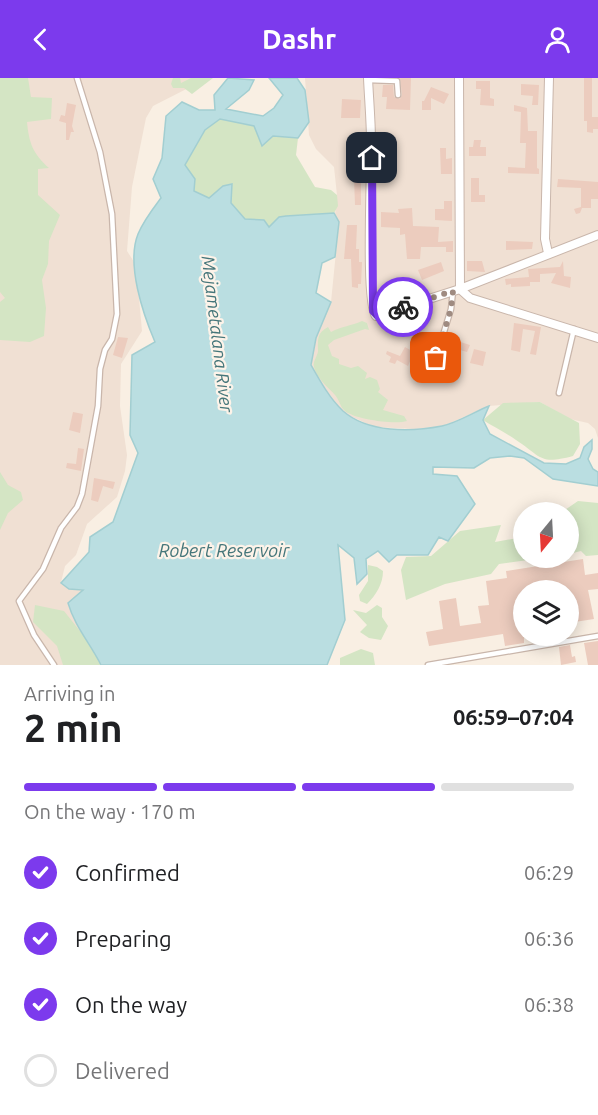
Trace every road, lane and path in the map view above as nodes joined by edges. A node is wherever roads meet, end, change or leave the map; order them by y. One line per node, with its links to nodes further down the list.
1 (77, 78): 16 (lane)
2 (459, 78): 10 (street)
3 (549, 78): 9 (street)
4 (368, 79): 5 (lane); 10 (street)
5 (398, 95)
6 (598, 235): 7 (street)
7 (589, 239): 8 (street); 9 (street)
8 (598, 242)
9 (548, 253): 10 (street)
10 (457, 290): 11 (street); 13 (lane)
11 (573, 329): 12 (street); 14 (lane)
12 (598, 338)
13 (436, 358)
14 (559, 393)
15 (598, 636): 17 (lane)
16 (54, 665)
17 (428, 665)

